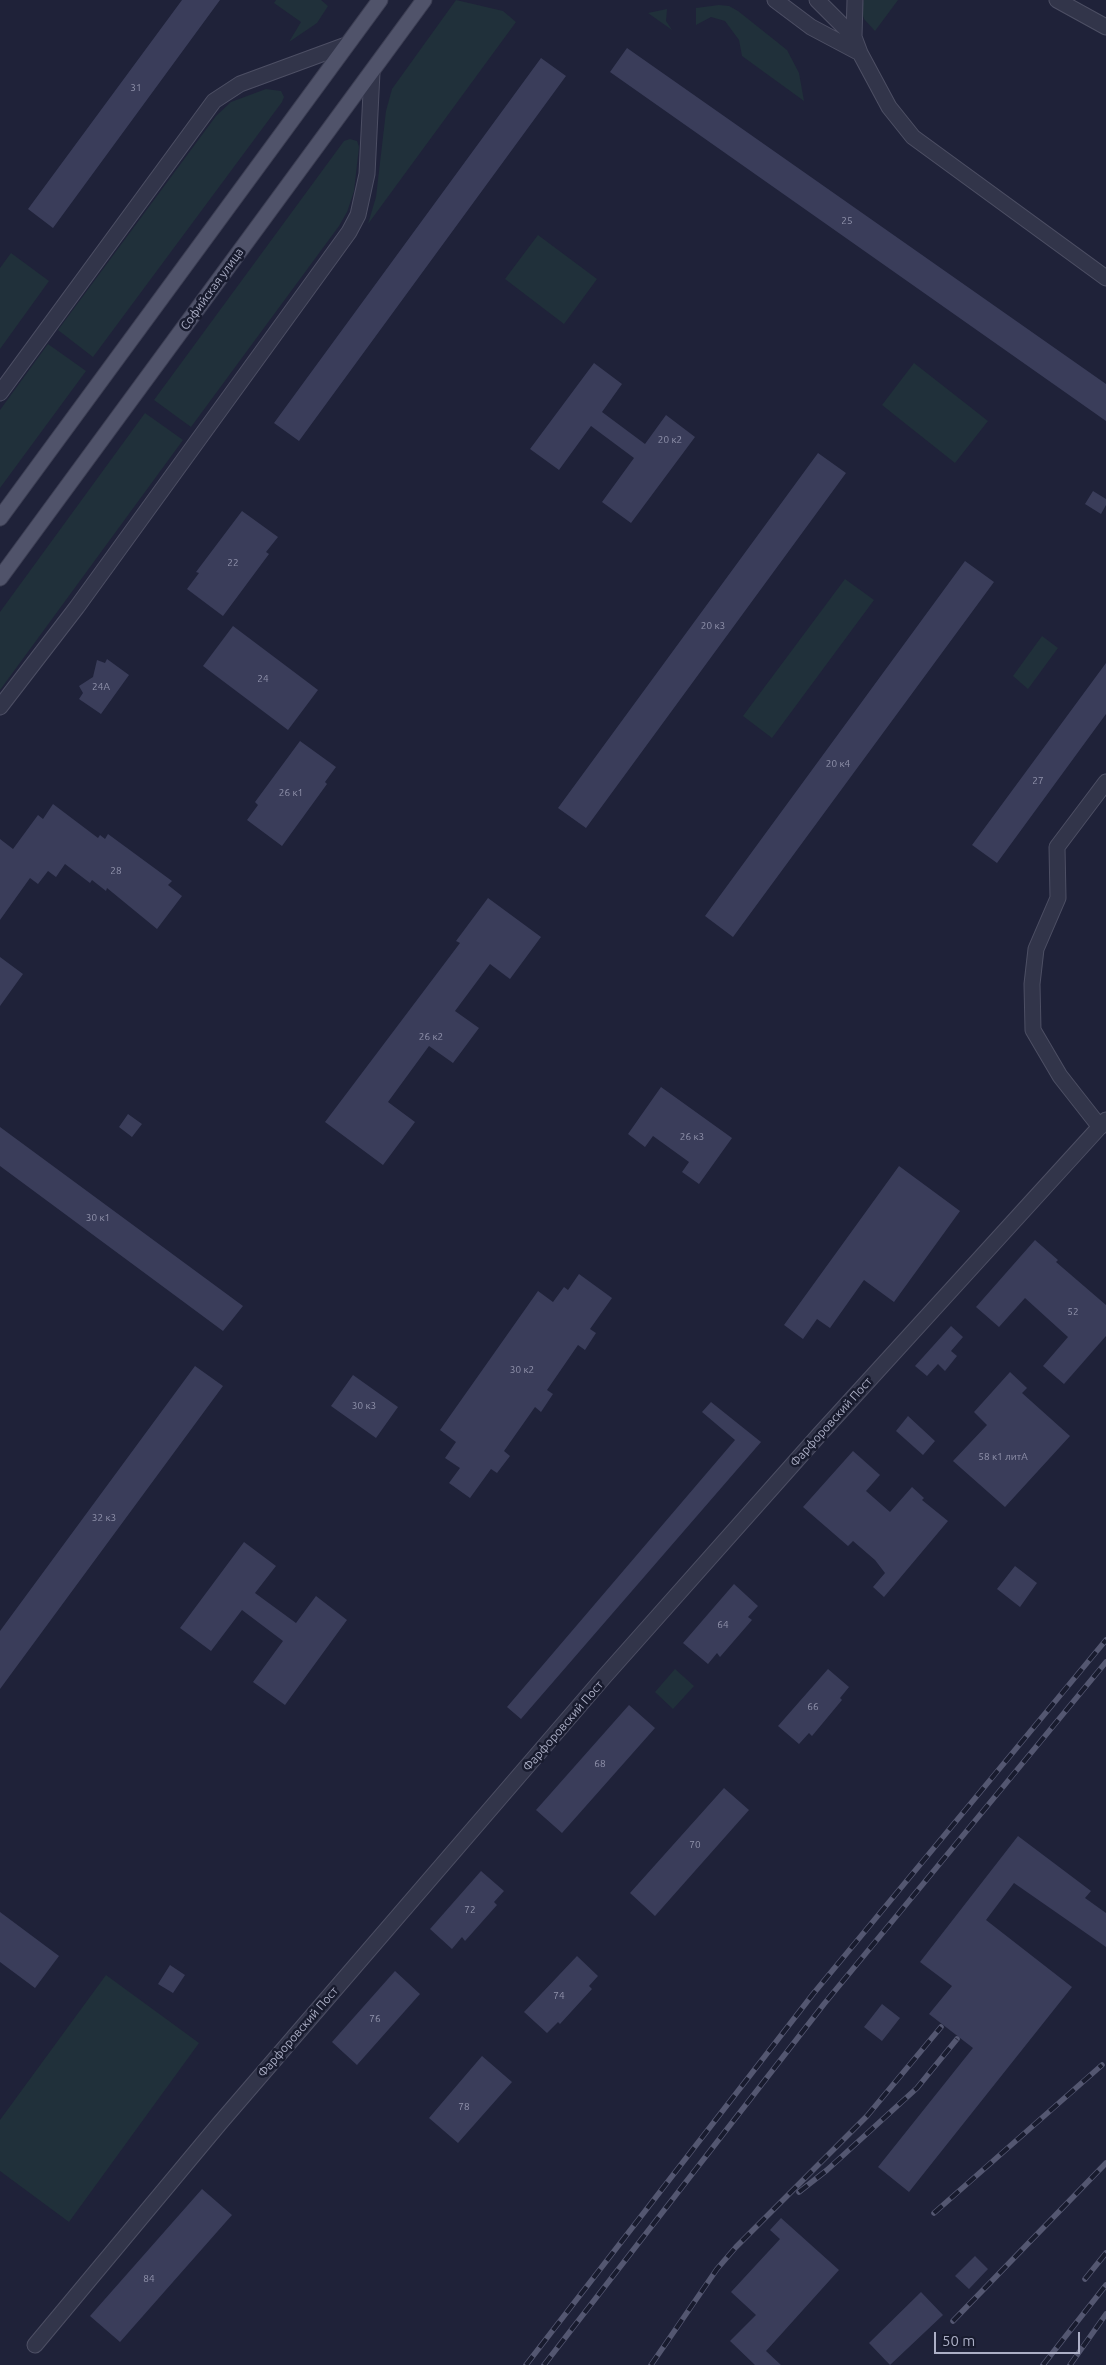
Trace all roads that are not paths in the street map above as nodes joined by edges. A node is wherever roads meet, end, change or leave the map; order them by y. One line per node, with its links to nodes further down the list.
1 (380, 0): 9 (main road)
2 (424, 0): 11 (main road, Софийская улица)
3 (774, 0): 10 (street)
4 (817, 0): 8 (street)
5 (855, 0): 8 (street)
6 (1057, 0): 7 (street)
7 (1106, 27)
8 (854, 37): 10 (street)
9 (346, 45): 13 (street); 14 (main road)
10 (860, 53): 12 (street)
11 (372, 72): 15 (main road, Софийская улица); 16 (street)
12 (1106, 278)
13 (0, 393)
14 (0, 518)
15 (0, 578)
16 (0, 707)
17 (1106, 782): 18 (street)
18 (1103, 1123): 19 (street, Фарфоровский Пост)
19 (35, 2345)

